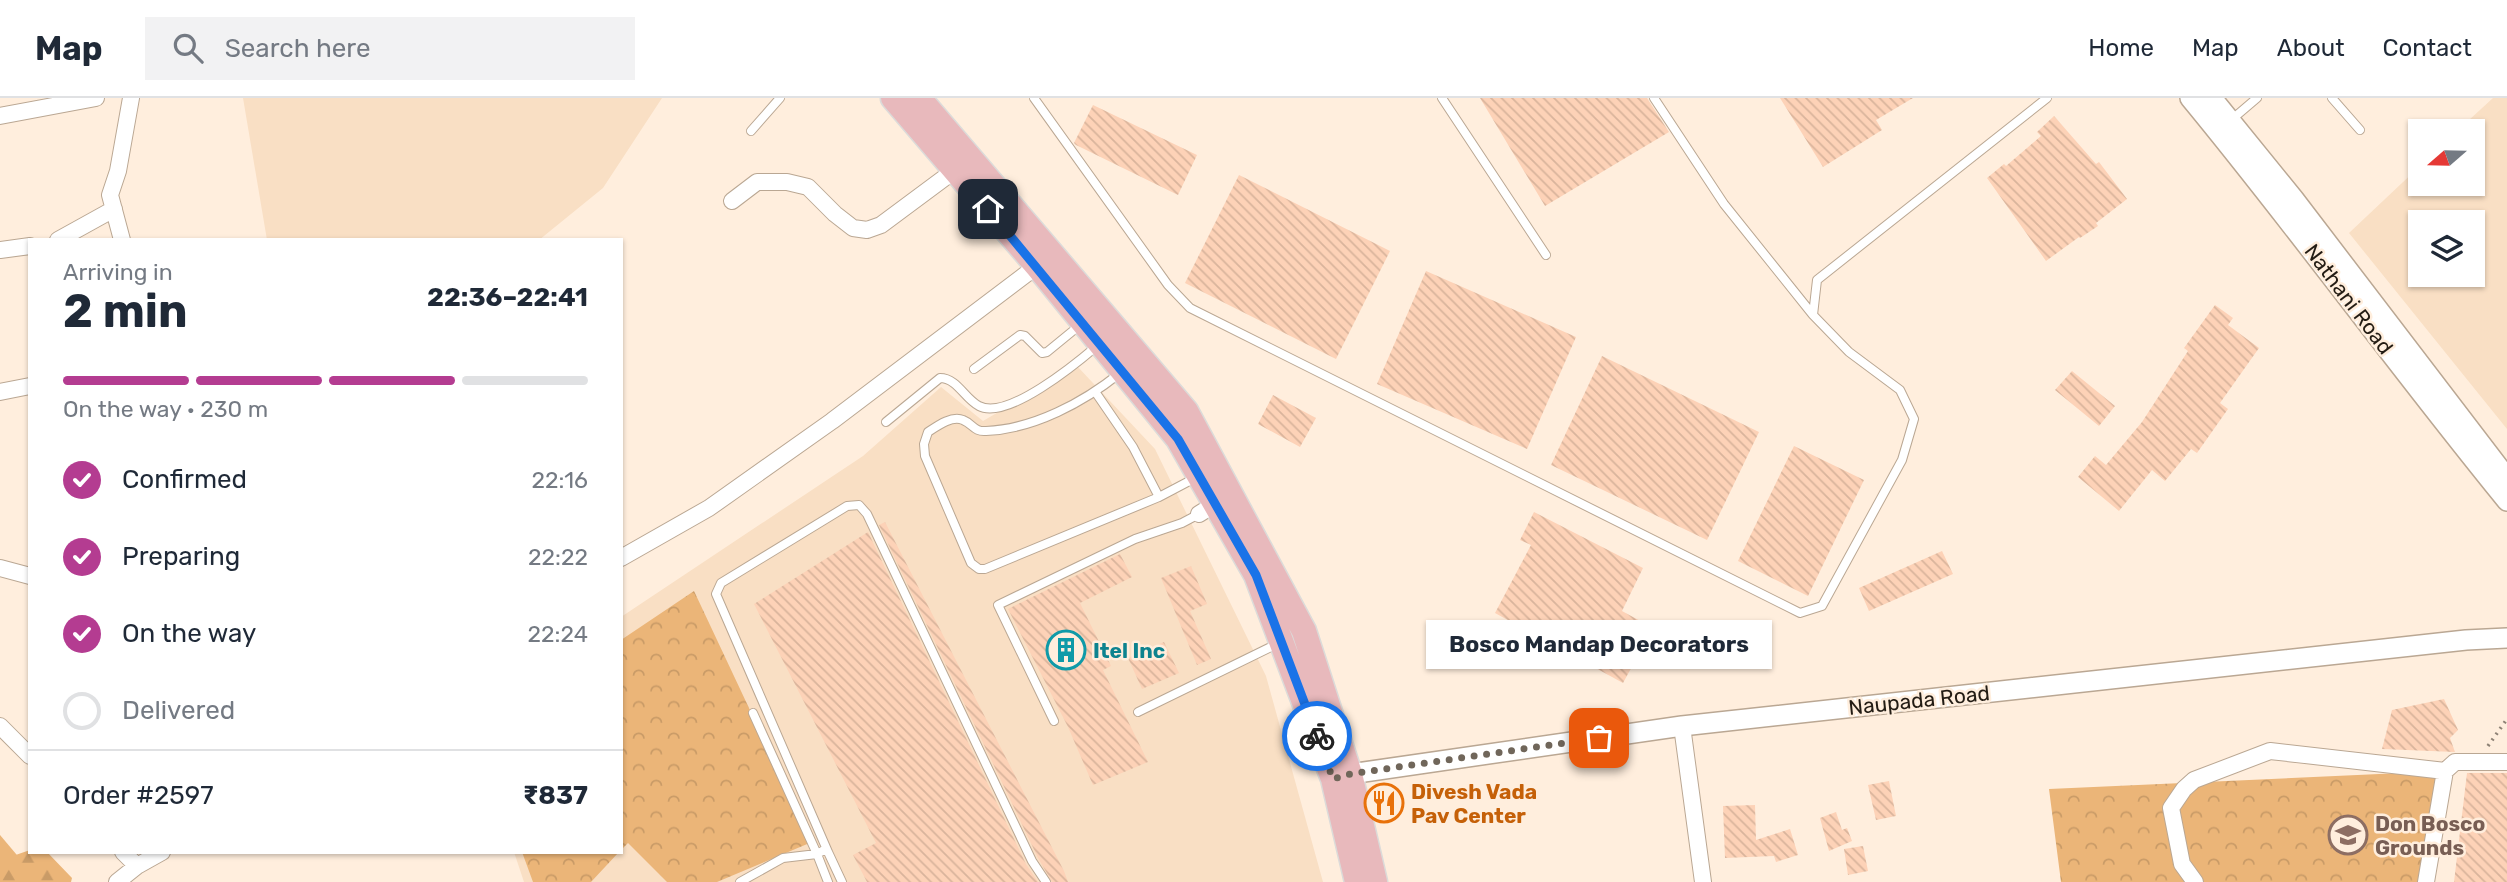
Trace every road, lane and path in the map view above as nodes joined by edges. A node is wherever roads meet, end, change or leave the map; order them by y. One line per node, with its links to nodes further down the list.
1 (96, 98): 14 (street)
2 (131, 98): 20 (street)
3 (780, 98): 17 (lane)
4 (892, 98): 18 (main road)
5 (919, 98): 26 (main road)
6 (1034, 98): 28 (lane)
7 (1442, 98): 25 (lane)
8 (1654, 98): 28 (lane)
9 (2047, 98): 28 (lane)
10 (2190, 98): 15 (street, Nathani Road)
11 (2212, 98): 15 (street, Nathani Road)
12 (2257, 98): 15 (lane)
13 (2332, 98): 16 (lane)
14 (0, 116)
15 (2224, 126): 38 (street, Nathani Road)
16 (2360, 130)
17 (751, 131)
18 (955, 170): 19 (street); 26 (main road)
19 (732, 201)
20 (114, 208): 21 (street); 22 (street)
21 (62, 238)
22 (122, 238)
23 (28, 246): 24 (street)
24 (0, 250)
25 (1546, 255)
26 (1044, 259): 27 (main road); 41 (street)
27 (1091, 315): 29 (main road); 30 (lane); 35 (main road)
28 (1813, 315)
29 (1100, 343): 31 (main road); 36 (lane)
30 (974, 369)
31 (1123, 371): 34 (lane); 35 (main road)
32 (28, 386): 33 (street)
33 (0, 392)
34 (1096, 393): 39 (lane); 39 (lane)
35 (1178, 419): 37 (main road); 45 (main road)
36 (886, 422)
37 (1199, 476): 39 (lane); 40 (main road)
38 (2506, 486)
39 (1159, 497)
40 (1207, 509): 48 (main road); 52 (lane)
41 (623, 557)
42 (0, 568): 43 (street)
43 (28, 575)
44 (2507, 625): 47 (street)
45 (1304, 632): 48 (lane); 59 (main road)
46 (2507, 638): 47 (street, Naupada Road)
47 (2473, 640): 54 (street, Naupada Road)
48 (1282, 642): 49 (lane); 59 (main road)
49 (1138, 712)
50 (753, 713): 63 (lane)
51 (2507, 719): 56 (path)
52 (1054, 721)
53 (0, 726): 55 (street)
54 (1682, 726): 59 (street, Naupada Road); 72 (street)
55 (28, 754)
56 (2477, 762): 57 (street); 58 (street)
57 (2507, 762)
58 (2445, 771): 73 (street); 74 (street)
59 (1342, 776): 70 (main road); 71 (main road)
60 (828, 852): 63 (lane); 68 (lane); 69 (lane)
61 (125, 854): 64 (street)
62 (158, 854): 64 (street)
63 (817, 854): 66 (lane); 67 (lane)
64 (137, 866): 65 (street)
65 (117, 882)
66 (740, 882)
67 (828, 882)
68 (842, 882)
69 (1046, 882)
70 (1357, 882)
71 (1375, 882)
72 (1703, 882)
73 (2195, 882)
74 (2426, 882)

